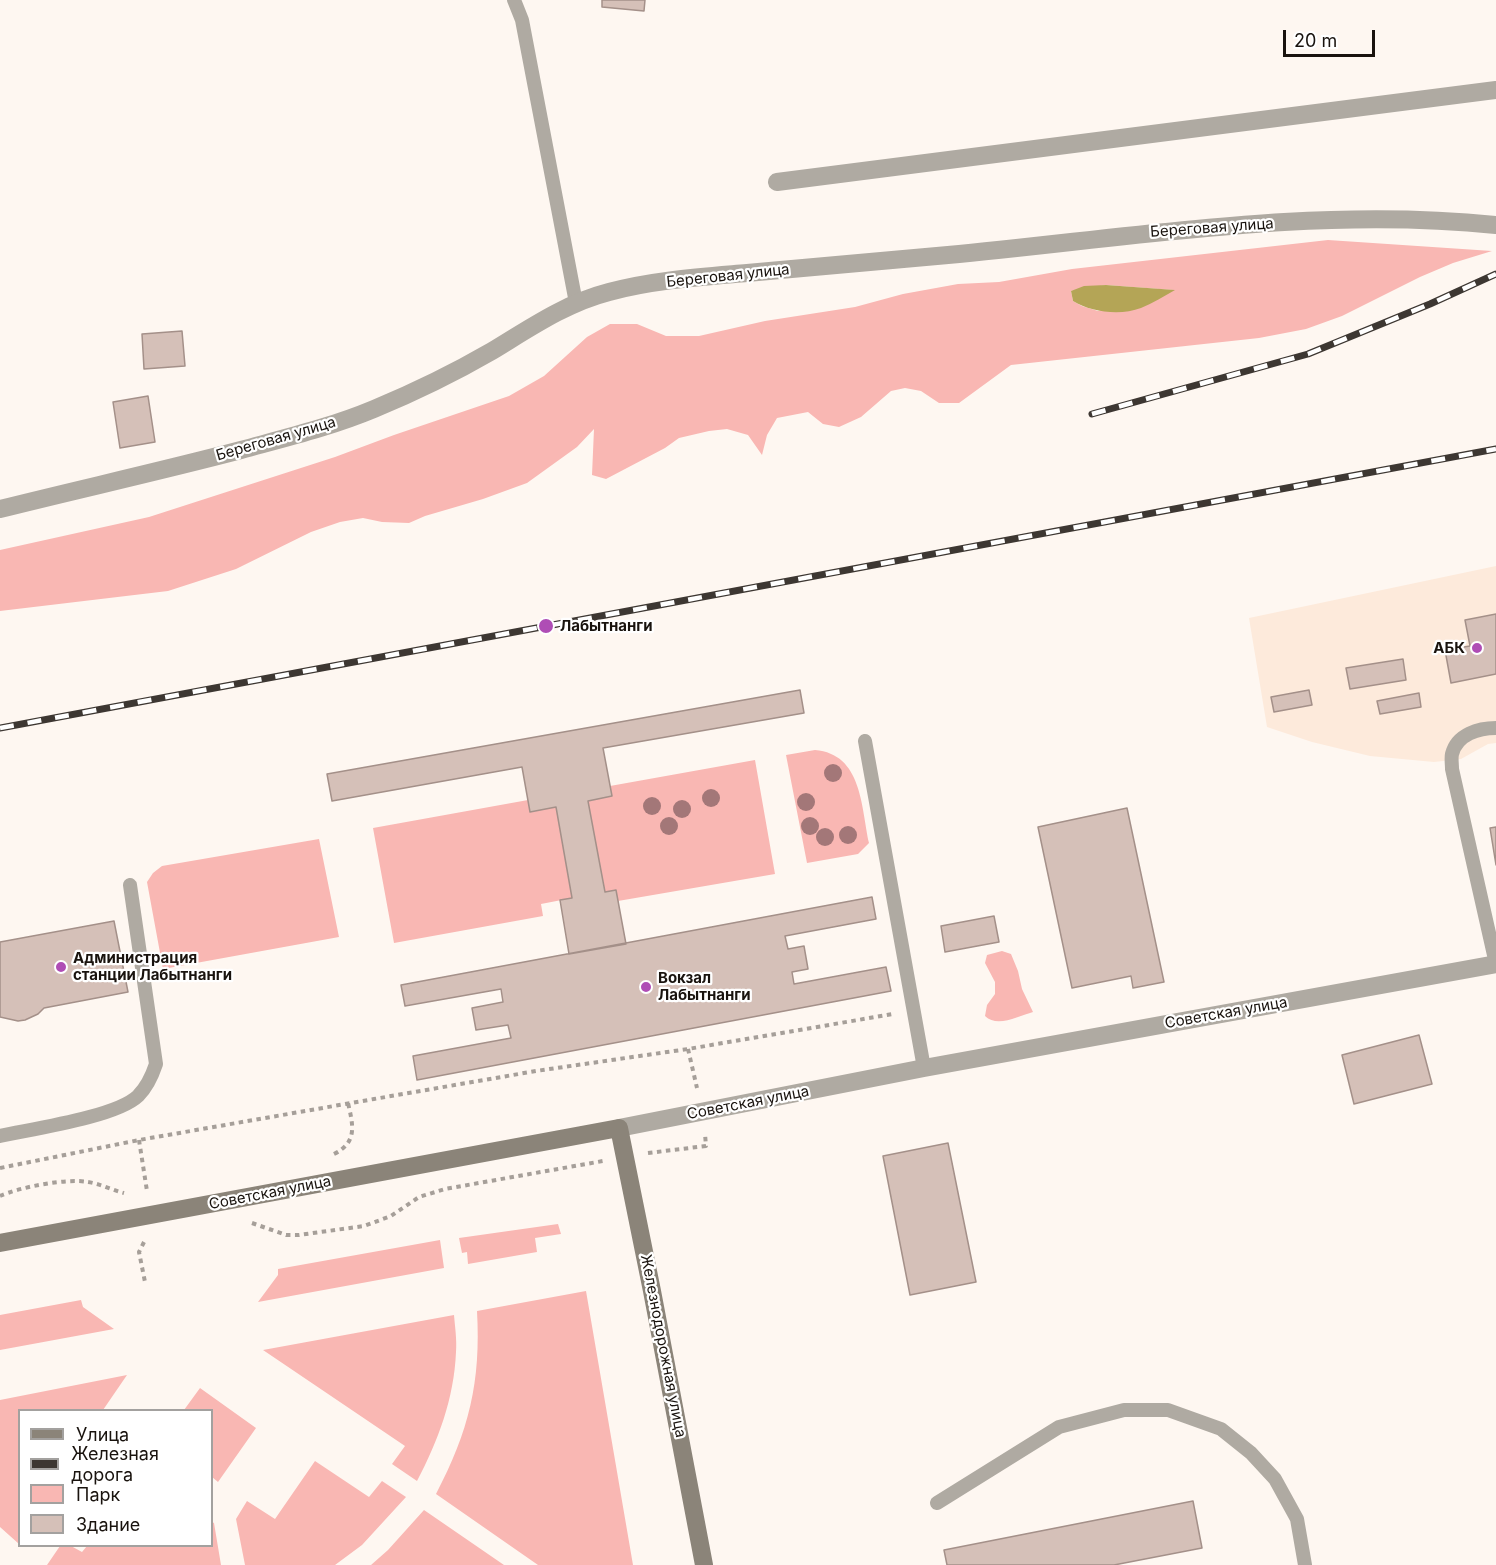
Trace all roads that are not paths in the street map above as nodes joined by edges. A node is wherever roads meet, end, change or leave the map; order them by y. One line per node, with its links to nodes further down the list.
1 (514, 0): 5 (lane)
2 (1496, 90): 3 (street)
3 (777, 183)
4 (1496, 225): 5 (street, Береговая улица)
5 (576, 303): 6 (street, Береговая улица)
6 (0, 509)
7 (1496, 728): 10 (lane)
8 (865, 741): 11 (lane)
9 (130, 885): 13 (lane)
10 (1496, 964): 11 (street, Советская улица)
11 (924, 1068): 12 (street, Советская улица)
12 (619, 1128): 14 (main road, Советская улица); 16 (main road, Железнодорожная улица)
13 (0, 1136)
14 (0, 1243)
15 (937, 1503): 17 (lane)
16 (704, 1565)
17 (1305, 1565)

